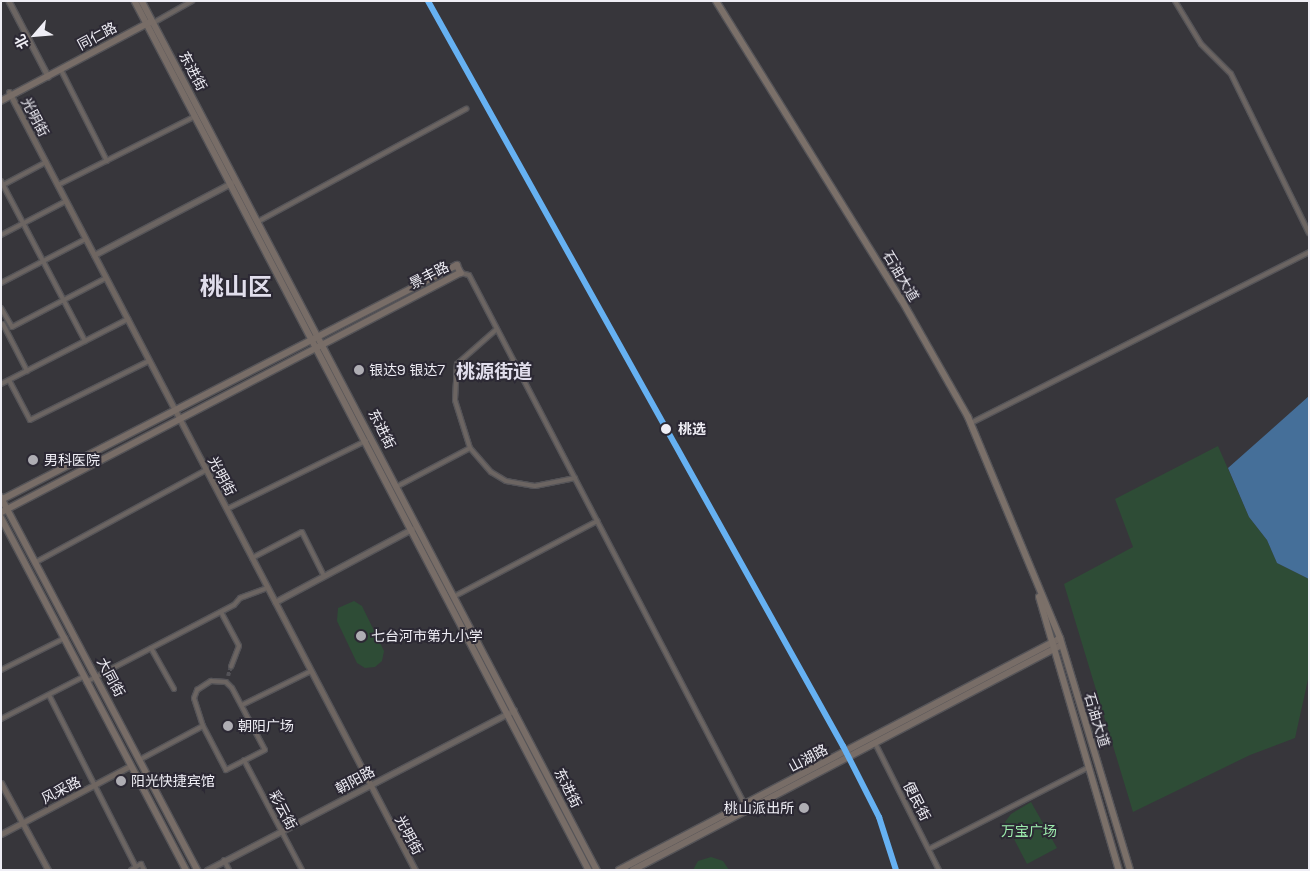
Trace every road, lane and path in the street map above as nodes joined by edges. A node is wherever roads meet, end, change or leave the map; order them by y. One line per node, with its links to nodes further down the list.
1 (9, 1): 9 (street)
2 (136, 1): 7 (main road, 东进街)
3 (142, 1): 7 (main road, 东进街)
4 (192, 1): 7 (street)
5 (716, 1): 49 (highway, 石油大道)
6 (1175, 1): 23 (street)
7 (150, 21): 8 (main road, 同仁路); 9 (main road, 同仁路); 14 (main road, 东进街); 21 (main road, 东进街)
8 (60, 70): 9 (main road, 同仁路); 15 (street)
9 (47, 74): 10 (main road, 同仁路)
10 (10, 94): 11 (main road, 同仁路); 12 (main road, 同仁路); 16 (main road, 光明街)
11 (1, 96)
12 (1, 101)
13 (466, 109): 21 (street)
14 (196, 116): 15 (street); 18 (main road, 东进街)
15 (107, 160): 19 (street)
16 (46, 162): 17 (street); 19 (main road, 光明街)
17 (2, 183): 22 (street)
18 (232, 183): 21 (main road, 东进街); 27 (street)
19 (58, 185): 20 (main road, 光明街)
20 (66, 201): 22 (street); 25 (main road, 光明街)
21 (256, 223): 38 (main road, 东进街); 39 (main road, 东进街)
22 (23, 224): 24 (street); 28 (street)
23 (1309, 233)
24 (1, 235)
25 (86, 239): 27 (main road, 光明街); 28 (street)
26 (1309, 252): 49 (street)
27 (94, 255): 30 (main road, 光明街)
28 (43, 262): 31 (street); 32 (street)
29 (461, 273): 37 (street); 38 (main road, 景丰路); 41 (main road, 景丰路)
30 (106, 278): 32 (street); 34 (main road, 光明街)
31 (1, 284)
32 (64, 300): 35 (street); 40 (street)
33 (1, 308): 35 (street)
34 (128, 319): 40 (street); 43 (main road, 光明街)
35 (8, 321): 36 (street)
36 (2, 324): 44 (street)
37 (497, 329): 51 (street); 53 (street)
38 (321, 336): 39 (main road, 景丰路); 41 (main road, 东进街)
39 (314, 340): 42 (main road, 东进街); 47 (main road, 景丰路)
40 (85, 341): 44 (street)
41 (324, 344): 42 (main road, 景丰路); 54 (main road, 东进街)
42 (318, 347): 48 (main road, 景丰路); 50 (main road, 东进街)
43 (149, 361): 45 (street); 47 (main road, 光明街)
44 (27, 371): 45 (street)
45 (9, 380): 46 (street)
46 (1, 384)
47 (175, 411): 48 (main road, 光明街); 55 (main road, 景丰路)
48 (179, 418): 52 (main road, 光明街); 57 (main road, 景丰路)
49 (971, 423): 64 (highway, 石油大道)
50 (367, 441): 56 (street); 60 (main road, 东进街)
51 (470, 448): 53 (street); 54 (street)
52 (206, 470): 56 (main road, 光明街); 62 (street)
53 (575, 478): 59 (street)
54 (398, 486): 66 (main road, 东进街)
55 (2, 499): 57 (main road, 大同街)
56 (227, 509): 61 (main road, 光明街)
57 (8, 510): 58 (main road, 景丰路); 62 (main road, 大同街)
58 (1, 515): 69 (main road, 大同街)
59 (597, 521): 66 (street); 95 (street)
60 (412, 529): 63 (street); 83 (main road, 东进街)
61 (252, 558): 63 (street); 65 (main road, 光明街)
62 (36, 562): 76 (main road, 大同街)
63 (324, 576): 67 (street)
64 (1035, 579): 70 (highway, 石油大道); 71 (highway, 石油大道)
65 (268, 588): 67 (main road, 光明街); 68 (street)
66 (455, 596): 83 (main road, 东进街)
67 (275, 602): 75 (main road, 光明街)
68 (221, 612): 72 (street); 73 (street)
69 (65, 638): 74 (street); 78 (main road, 大同街)
70 (1061, 642): 71 (main road, 山湖路); 117 (highway, 石油大道)
71 (1052, 646): 86 (main road, 山湖路); 90 (highway, 石油大道); 95 (main road, 山湖路)
72 (151, 648): 76 (street); 80 (street)
73 (231, 667)
74 (1, 670)
75 (311, 671): 82 (street); 92 (main road, 光明街)
76 (97, 676): 78 (street); 87 (main road, 大同街)
77 (228, 676): 79 (street)
78 (85, 680): 81 (street); 89 (main road, 大同街)
79 (226, 682): 82 (street); 85 (street)
80 (174, 689)
81 (49, 695): 84 (street); 93 (street)
82 (242, 705): 88 (street)
83 (511, 711): 92 (street, 朝阳路); 111 (main road, 东进街); 112 (main road, 东进街)
84 (1, 719)
85 (204, 726): 87 (street); 88 (street)
86 (874, 742): 99 (street, 便民街); 114 (main road, 山湖路)
87 (140, 759): 106 (main road, 大同街)
88 (244, 760): 97 (street, 彩云街)
89 (130, 766): 93 (main road, 风采路); 105 (main road, 大同街)
90 (1089, 767): 99 (street); 116 (highway, 石油大道)
91 (1, 783): 94 (main road)
92 (370, 784): 97 (street, 朝阳路); 110 (main road, 光明街)
93 (93, 786): 96 (main road, 风采路); 101 (street)
94 (4, 795): 96 (main road)
95 (745, 805): 113 (main road, 山湖路)
96 (22, 823): 98 (main road, 风采路); 102 (main road)
97 (282, 831): 100 (street, 朝阳路); 109 (street, 彩云街)
98 (1, 834)
99 (929, 849): 115 (street, 便民街)
100 (224, 860): 107 (street, 朝阳路); 108 (street)
101 (136, 867): 103 (street); 104 (street)
102 (48, 870)
103 (131, 870)
104 (144, 870)
105 (186, 870)
106 (198, 870)
107 (206, 870)
108 (229, 870)
109 (302, 870)
110 (415, 870)
111 (589, 870)
112 (597, 870)
113 (619, 870)
114 (633, 870)
115 (940, 870)
116 (1119, 870)
117 (1130, 870)

